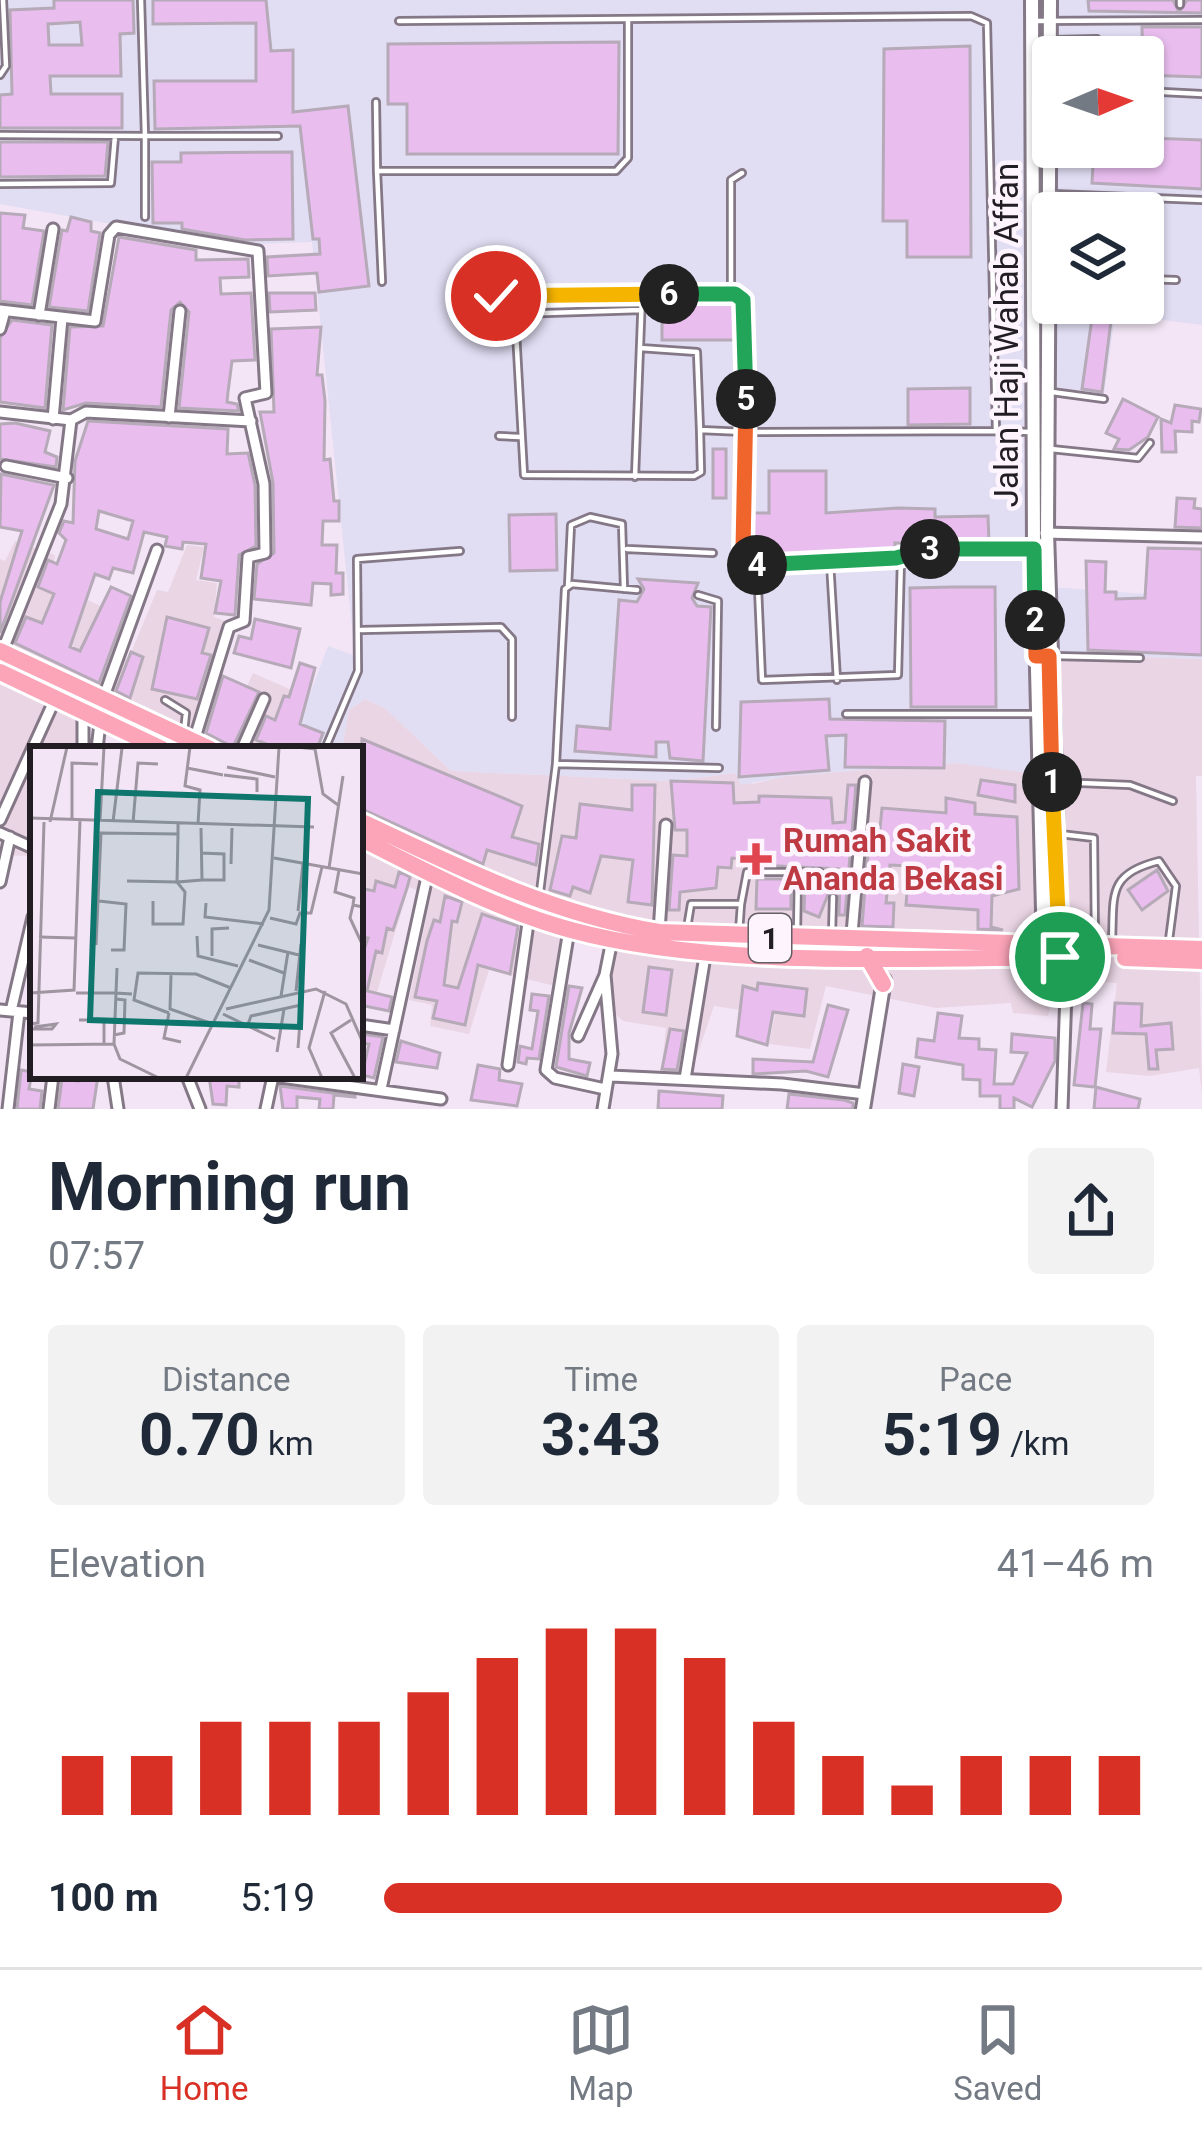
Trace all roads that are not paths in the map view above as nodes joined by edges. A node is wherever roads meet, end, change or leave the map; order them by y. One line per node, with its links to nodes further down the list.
1 (3, 0): 12 (lane)
2 (141, 0): 18 (lane)
3 (1032, 0): 9 (street, Jalan Haji Wahab Affan)
4 (1050, 0): 5 (street, Jalan Haji Wahab Affan)
5 (1049, 19): 7 (lane); 9 (lane); 11 (street, Jalan Haji Wahab Affan)
6 (628, 20): 8 (lane); 21 (lane); 50 (lane)
7 (1202, 20)
8 (399, 21)
9 (1032, 21): 10 (street, Jalan Haji Wahab Affan)
10 (1032, 36)
11 (1049, 36)
12 (0, 75)
13 (1164, 92): 14 (lane)
14 (1202, 94)
15 (376, 102): 21 (lane)
16 (0, 135): 17 (lane)
17 (115, 136): 18 (lane); 23 (lane)
18 (146, 136): 19 (lane); 26 (lane)
19 (278, 136)
20 (1034, 168): 52 (street, Jalan Haji Wahab Affan)
21 (377, 170): 30 (lane)
22 (742, 173): 32 (lane)
23 (0, 184)
24 (1164, 199): 25 (lane)
25 (1202, 200)
26 (145, 218)
27 (53, 229): 36 (street)
28 (1164, 280): 29 (lane)
29 (1176, 280)
30 (382, 282)
31 (642, 294): 32 (lane); 34 (lane); 37 (lane)
32 (735, 294): 51 (lane)
33 (2, 310): 36 (street); 40 (street)
34 (640, 310): 41 (lane); 54 (lane)
35 (180, 311): 45 (street)
36 (39, 315): 38 (street)
37 (460, 317)
38 (62, 318): 46 (street); 48 (street)
39 (1048, 324): 42 (street, Jalan Haji Wahab Affan)
40 (0, 329)
41 (640, 348): 49 (lane); 58 (lane)
42 (1046, 391): 43 (lane); 52 (street, Jalan Haji Wahab Affan)
43 (1104, 399)
44 (0, 412): 46 (street)
45 (169, 417): 47 (street); 48 (street)
46 (52, 419): 47 (street)
47 (71, 420): 59 (street)
48 (250, 422): 91 (street)
49 (700, 430): 51 (lane); 58 (lane)
50 (997, 431): 51 (lane); 52 (lane)
51 (745, 432): 69 (lane)
52 (1040, 432): 56 (street, Jalan Haji Wahab Affan); 60 (street, Jalan Haji Wahab Affan)
53 (499, 436): 54 (lane)
54 (520, 437): 58 (lane)
55 (1150, 443): 56 (lane)
56 (1047, 449): 60 (street, Jalan Haji Wahab Affan)
57 (5, 466): 59 (street)
58 (635, 477)
59 (67, 478): 75 (street)
60 (1040, 533): 61 (street); 63 (street, Jalan Haji Wahab Affan); 76 (street, Jalan Haji Wahab Affan)
61 (1202, 537)
62 (627, 549): 66 (lane); 70 (lane); 71 (lane)
63 (1034, 549): 67 (lane); 76 (street, Jalan Haji Wahab Affan)
64 (158, 550): 81 (street)
65 (460, 551): 74 (lane)
66 (713, 553)
67 (901, 558): 68 (lane); 80 (lane)
68 (830, 562): 69 (lane); 80 (lane)
69 (758, 565): 80 (lane)
70 (568, 586): 71 (lane); 99 (lane)
71 (624, 589): 72 (lane)
72 (637, 590)
73 (698, 595): 90 (lane)
74 (362, 630): 88 (lane); 97 (lane)
75 (1, 651): 79 (highway)
76 (1043, 656): 77 (lane); 86 (street, Jalan Haji Wahab Affan); 102 (street, Jalan Haji Wahab Affan)
77 (1140, 658)
78 (0, 672): 82 (highway)
79 (61, 680): 81 (highway); 82 (highway)
80 (837, 680)
81 (97, 696): 87 (highway); 91 (highway)
82 (55, 699): 87 (highway); 92 (street)
83 (264, 699): 96 (street)
84 (165, 700): 91 (lane)
85 (846, 714): 86 (lane)
86 (1037, 714): 102 (street, Jalan Haji Wahab Affan)
87 (83, 715): 89 (highway); 93 (street)
88 (512, 717)
89 (100, 723): 94 (street); 95 (highway)
90 (716, 727)
91 (195, 742)
92 (34, 746)
93 (82, 746)
94 (97, 746)
95 (155, 746)
96 (243, 746)
97 (326, 746)
98 (30, 754): 104 (street)
99 (556, 764): 100 (lane); 117 (lane)
100 (719, 768)
101 (865, 782): 128 (street)
102 (1046, 783): 103 (lane); 107 (street, Jalan Haji Wahab Affan); 129 (street, Jalan Haji Wahab Affan)
103 (1173, 801)
104 (0, 820)
105 (363, 822): 117 (highway, 1)
106 (666, 825): 120 (street)
107 (1054, 834): 125 (lane); 129 (street, Jalan Haji Wahab Affan)
108 (5, 835): 110 (street)
109 (363, 840): 111 (highway, 1)
110 (4, 852): 114 (street)
111 (428, 872): 117 (highway, 1); 136 (street)
112 (798, 872): 113 (lane); 116 (lane); 124 (lane)
113 (820, 872)
114 (0, 882)
115 (833, 897): 128 (lane)
116 (741, 904): 121 (lane); 122 (lane)
117 (534, 908): 119 (highway, 1); 120 (highway, 1); 138 (street)
118 (30, 929): 134 (street)
119 (569, 930): 123 (highway, 1); 147 (street)
120 (658, 932): 121 (highway, 1)
121 (687, 934): 122 (highway, 1)
122 (739, 938): 124 (highway, 1)
123 (612, 939): 127 (highway, 1); 132 (street)
124 (797, 939): 128 (highway, 1)
125 (1103, 946): 129 (highway, 1); 130 (highway, 1); 130 (lane)
126 (1202, 949): 130 (highway, 1)
127 (706, 950): 128 (highway, 1); 145 (street)
128 (867, 950): 129 (highway, 1); 133 (highway); 133 (highway)
129 (1052, 951): 130 (highway, 1); 157 (street)
130 (1167, 954): 131 (highway, 1)
131 (1202, 961)
132 (605, 975): 137 (street); 139 (street)
133 (883, 984): 148 (street)
134 (10, 1011): 150 (street)
135 (363, 1025): 136 (street)
136 (394, 1030): 146 (street)
137 (578, 1036)
138 (508, 1064)
139 (611, 1076): 145 (street); 147 (street)
140 (53, 1079): 151 (street)
141 (114, 1079): 152 (street)
142 (192, 1079): 153 (street)
143 (272, 1079): 154 (street)
144 (298, 1079): 146 (street)
145 (685, 1079): 148 (street)
146 (381, 1089): 149 (street)
147 (605, 1090): 155 (street)
148 (865, 1094): 156 (street)
149 (441, 1099)
150 (8, 1109)
151 (49, 1109)
152 (119, 1109)
153 (200, 1109)
154 (266, 1109)
155 (603, 1109)
156 (863, 1109)
157 (1062, 1109)

